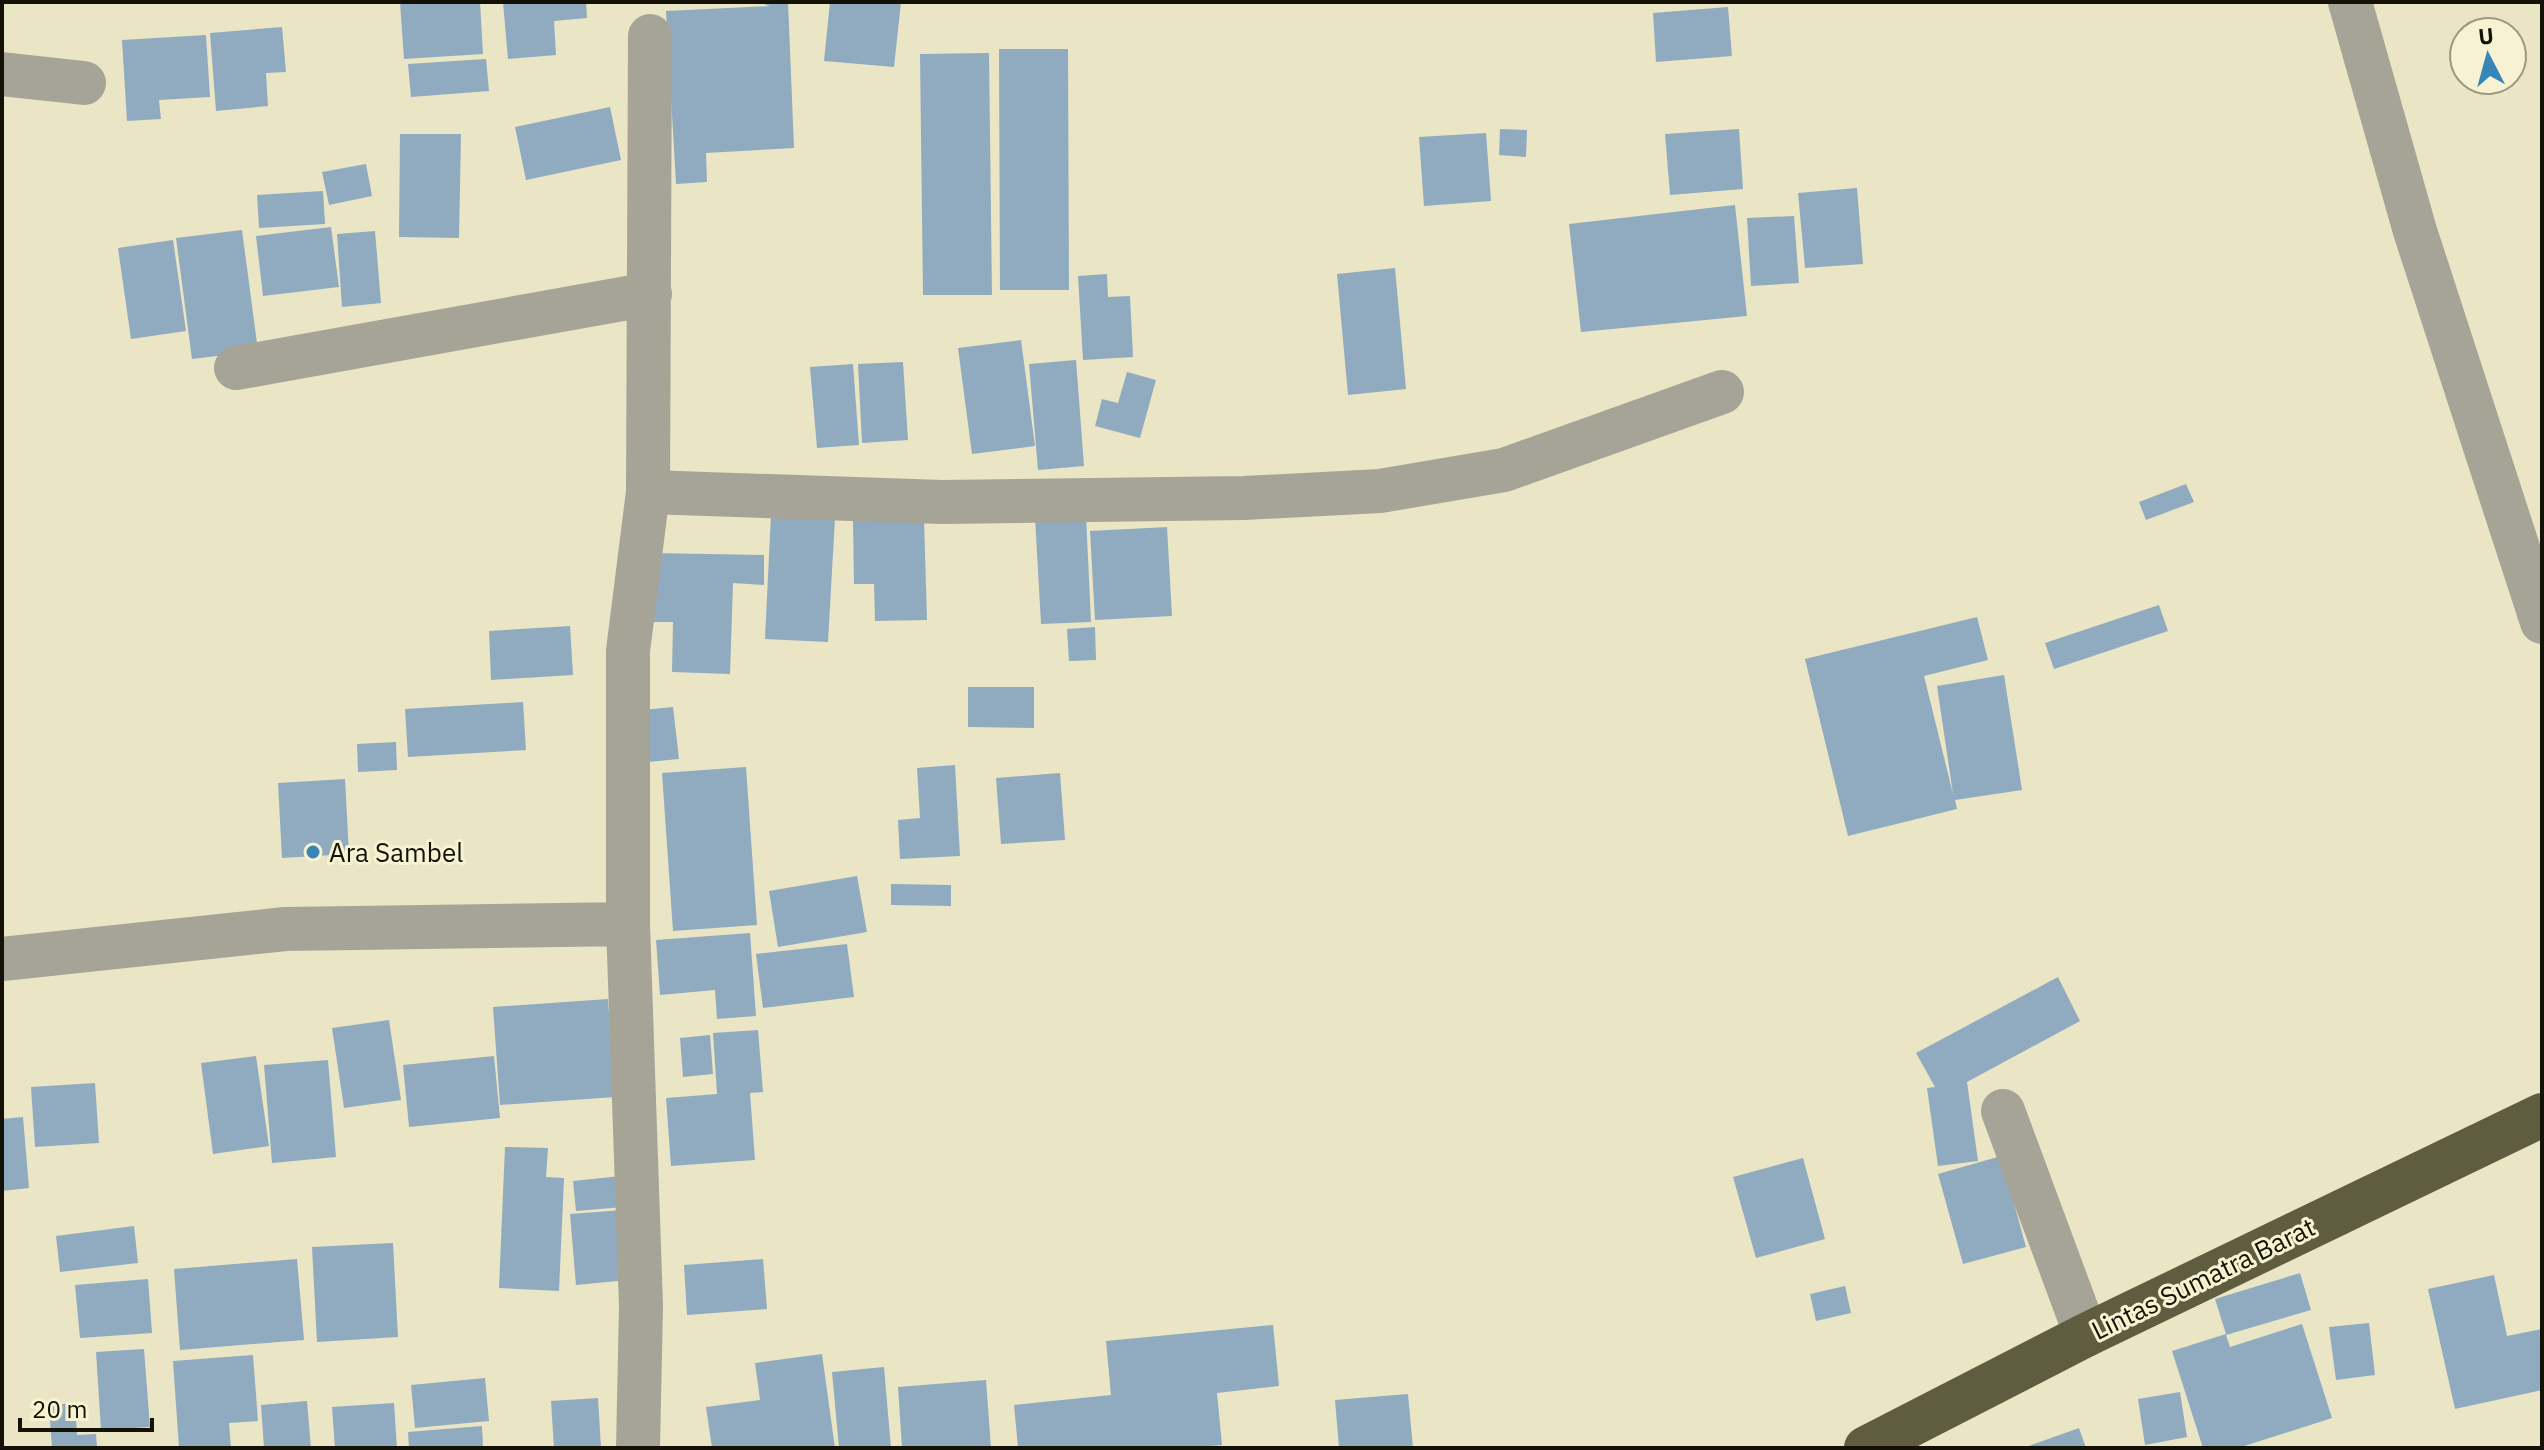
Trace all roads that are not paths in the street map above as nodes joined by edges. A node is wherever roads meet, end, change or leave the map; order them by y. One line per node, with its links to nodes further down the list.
1 (2350, 2): 9 (street)
2 (650, 36): 5 (street)
3 (2, 74): 4 (street)
4 (84, 83)
5 (650, 294): 6 (street); 8 (street)
6 (236, 368)
7 (1722, 392): 8 (street)
8 (648, 492): 10 (street)
9 (2542, 622)
10 (628, 924): 11 (street); 15 (street)
11 (2, 959)
12 (2003, 1111): 14 (street)
13 (2542, 1115): 14 (highway, Lintas Sumatra Barat)
14 (2086, 1335): 16 (highway, Lintas Sumatra Barat)
15 (638, 1448)
16 (1866, 1448)

